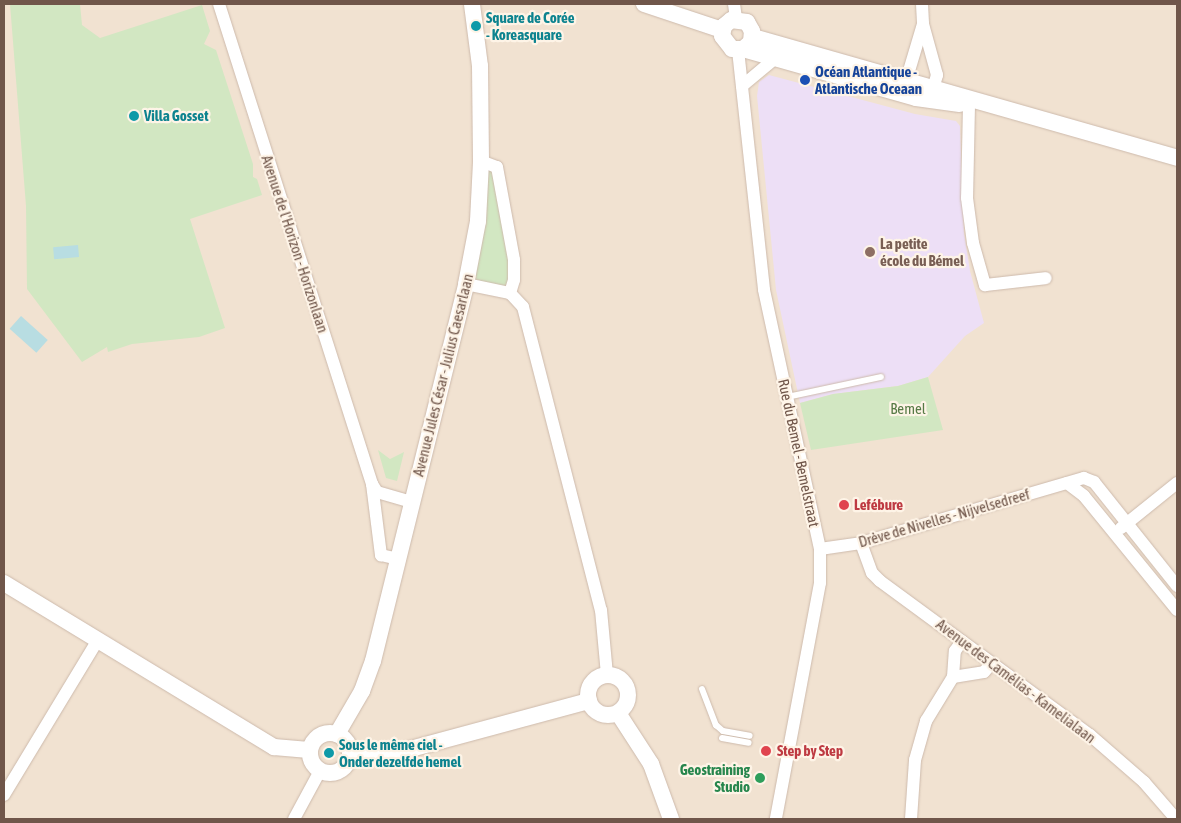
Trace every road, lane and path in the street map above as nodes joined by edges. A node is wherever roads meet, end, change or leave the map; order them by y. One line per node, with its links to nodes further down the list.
1 (219, 4): 25 (street, Avenue de l'Horizon - Horizonlaan)
2 (472, 4): 17 (street, Avenue Jules César - Julius Caesarlaan)
3 (644, 4): 7 (street)
4 (922, 4): 6 (street)
5 (735, 11): 7 (street); 8 (street)
6 (923, 24): 10 (street); 12 (street)
7 (722, 30): 8 (street)
8 (744, 46): 9 (street); 10 (street); 11 (street, Rue du Bemel - Bemelstraat)
9 (773, 60): 11 (street); 13 (street)
10 (906, 81): 12 (street); 13 (street)
11 (742, 86): 22 (street, Rue du Bemel - Bemelstraat)
12 (933, 89): 13 (street); 15 (street)
13 (916, 98): 14 (street)
14 (969, 105): 15 (street); 18 (street)
15 (997, 108): 16 (street)
16 (1177, 158)
17 (481, 161): 19 (street, Avenue Jules César - Julius Caesarlaan); 20 (street)
18 (1046, 278)
19 (466, 284): 20 (street); 26 (street, Avenue Jules César - Julius Caesarlaan)
20 (510, 294): 38 (street)
21 (881, 377): 22 (lane)
22 (787, 397): 30 (street, Rue du Bemel - Bemelstraat)
23 (1067, 483): 27 (street, Drève de Nivelles - Nijvelsedreef); 28 (street); 29 (street, Drève de Nivelles - Nijvelsedreef)
24 (1177, 483): 27 (street)
25 (372, 484): 26 (street); 31 (street, Avenue de l'Horizon - Horizonlaan)
26 (412, 502): 31 (street, Avenue Jules César - Julius Caesarlaan)
27 (1128, 523): 28 (street); 33 (street, Drève de Nivelles - Nijvelsedreef)
28 (1114, 535): 34 (street)
29 (861, 543): 30 (street, Drève de Nivelles - Nijvelsedreef); 36 (street, Avenue des Camélias - Kamelialaan)
30 (820, 549): 51 (street, Rue du Bemel - Bemelstraat)
31 (398, 559): 43 (street, Avenue Jules César - Julius Caesarlaan)
32 (4, 582): 35 (street)
33 (1177, 586)
34 (1177, 610)
35 (98, 640): 45 (street); 48 (street)
36 (962, 641): 37 (street, Avenue des Camélias - Kamelialaan); 39 (street)
37 (992, 663): 39 (street); 53 (street, Avenue des Camélias - Kamelialaan)
38 (607, 675): 41 (street); 42 (street)
39 (953, 677): 52 (street)
40 (702, 689): 44 (lane)
41 (589, 701): 42 (street); 46 (street)
42 (618, 713): 50 (street)
43 (337, 734): 45 (street); 46 (street)
44 (722, 738)
45 (309, 750): 47 (street)
46 (350, 753): 47 (street)
47 (320, 771): 49 (street)
48 (4, 794)
49 (294, 819)
50 (671, 819)
51 (776, 819)
52 (911, 819)
53 (1176, 819)

